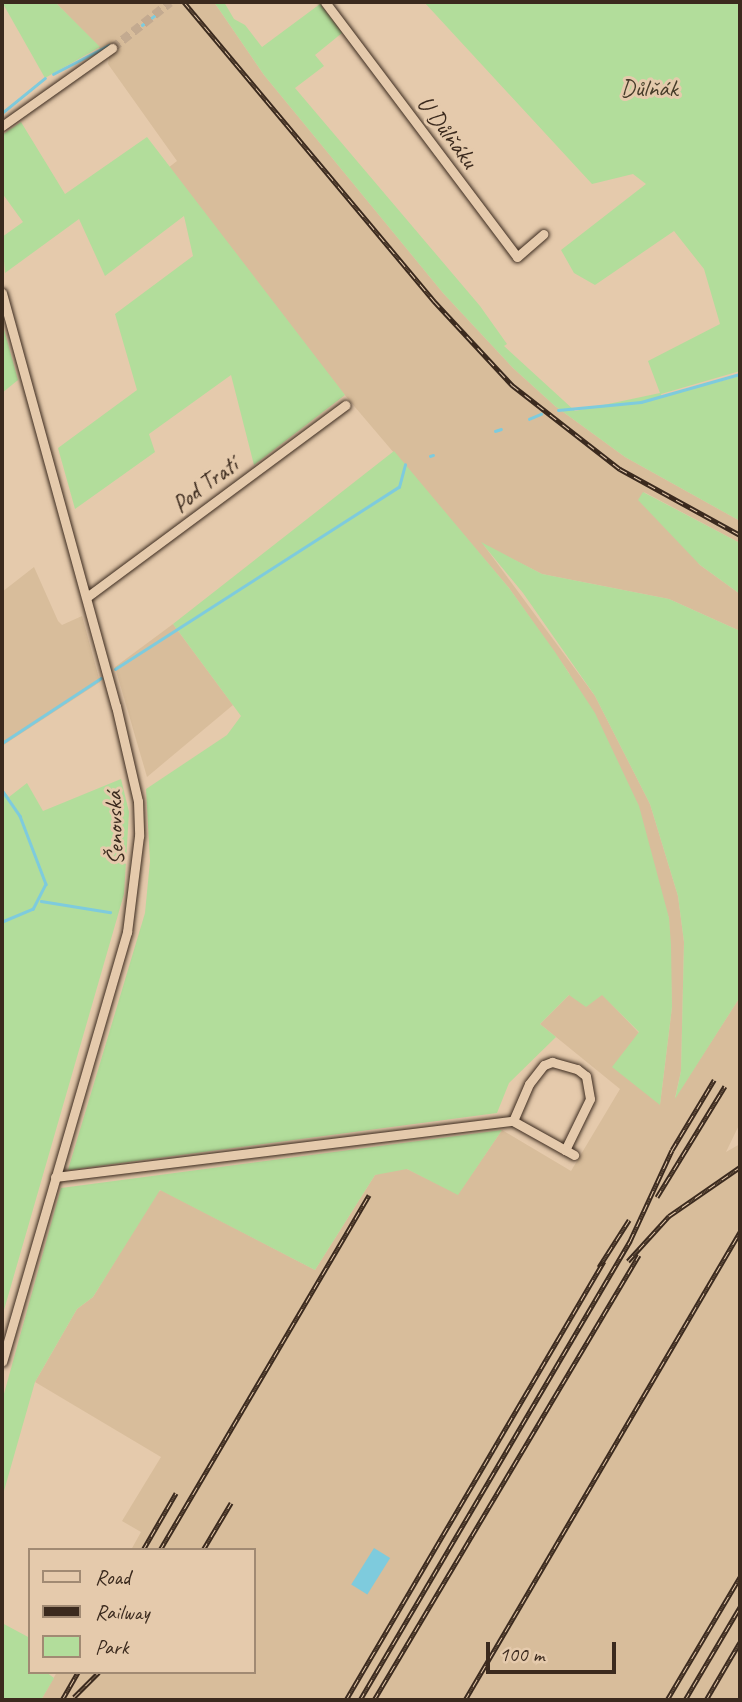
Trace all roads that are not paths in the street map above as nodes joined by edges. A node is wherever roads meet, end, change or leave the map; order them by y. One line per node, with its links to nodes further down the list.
1 (325, 2): 4 (street, U Důlňáku)
2 (112, 48): 3 (street)
3 (2, 126)
4 (543, 234)
5 (2, 293): 7 (street, Šenovská)
6 (346, 405): 7 (street, Pod Tratí)
7 (87, 597): 11 (street, Šenovská)
8 (513, 1121): 9 (street); 9 (street); 11 (street)
9 (565, 1150): 10 (street)
10 (574, 1155)
11 (55, 1177): 12 (street, Šenovská)
12 (2, 1361)

